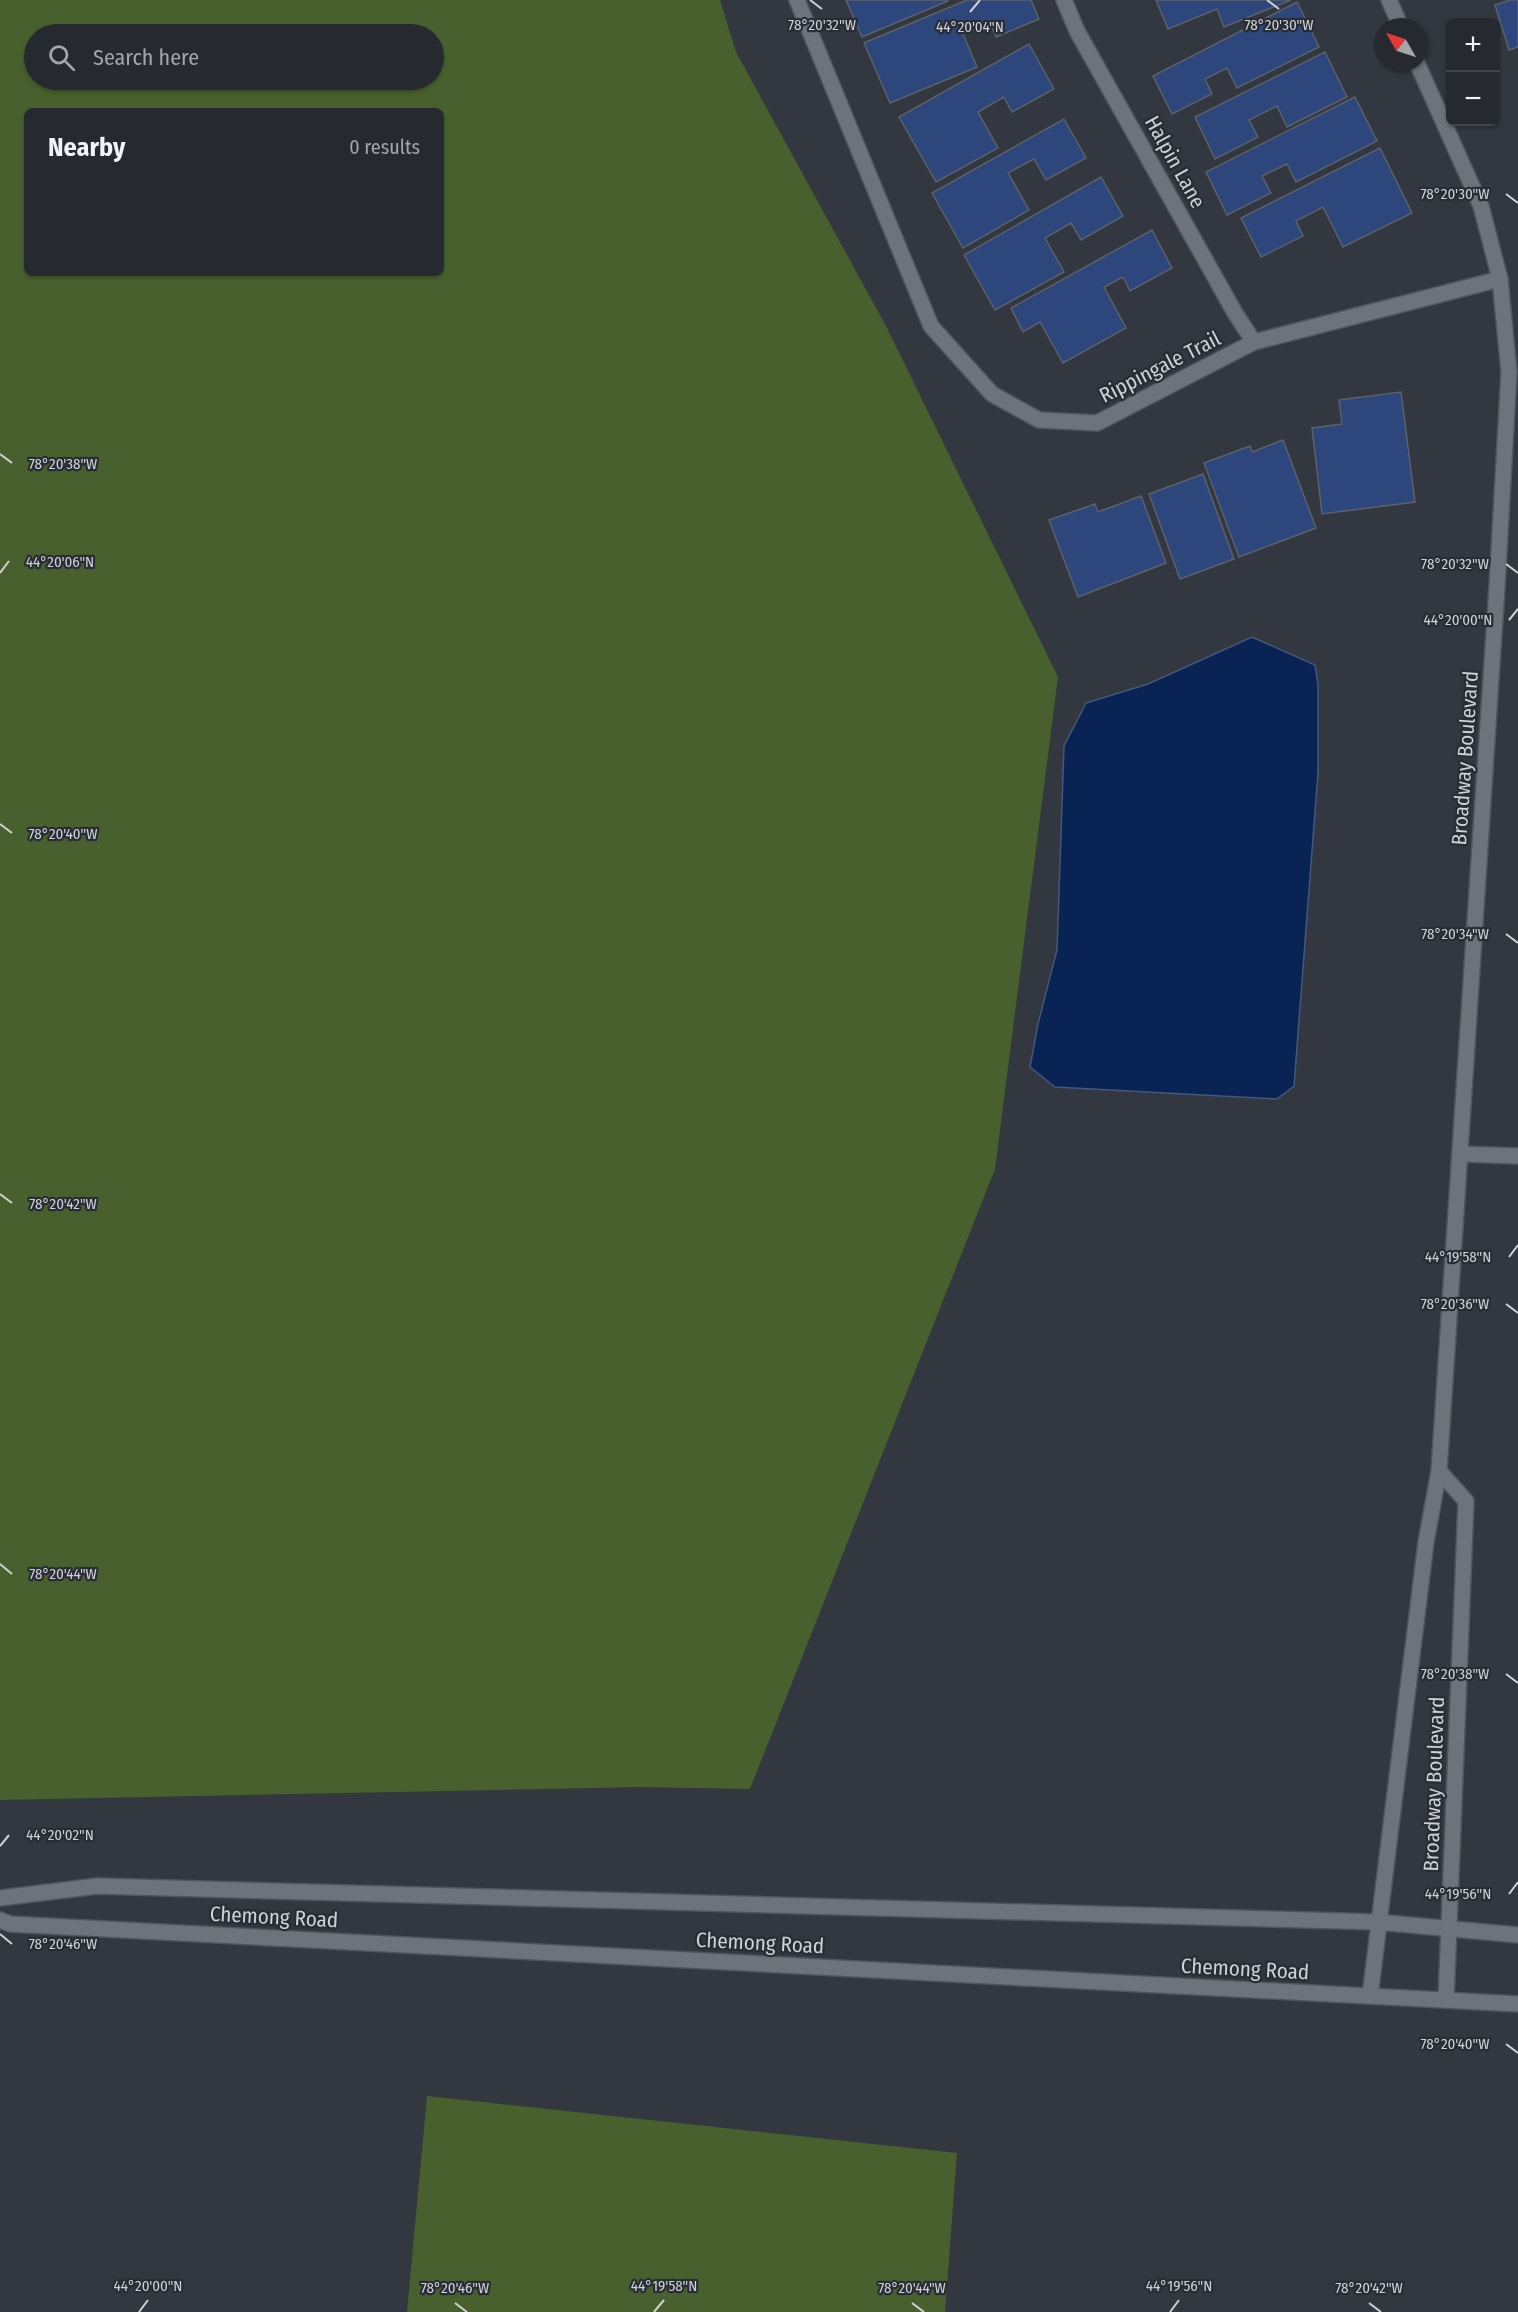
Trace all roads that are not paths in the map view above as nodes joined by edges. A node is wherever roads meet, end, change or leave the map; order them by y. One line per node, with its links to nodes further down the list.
1 (797, 0): 7 (street, Rippingale Trail)
2 (1064, 0): 7 (street, Halpin Lane)
3 (1389, 0): 4 (street)
4 (1397, 18)
5 (1421, 72): 6 (street, Broadway Boulevard)
6 (1500, 279): 7 (street, Rippingale Trail); 8 (street, Broadway Boulevard)
7 (1254, 342)
8 (1460, 1154): 9 (street); 10 (street, Broadway Boulevard)
9 (1518, 1156)
10 (1439, 1471): 13 (street, Broadway Boulevard); 14 (street, Broadway Boulevard)
11 (0, 1898): 13 (street, Chemong Road)
12 (0, 1920): 16 (street, Chemong Road)
13 (1378, 1922): 14 (street, Chemong Road); 16 (street, Broadway Boulevard)
14 (1450, 1929): 15 (street, Chemong Road); 17 (street, Broadway Boulevard)
15 (1518, 1935)
16 (1370, 1996): 17 (street, Chemong Road)
17 (1446, 2000): 18 (street, Chemong Road)
18 (1518, 2004)

